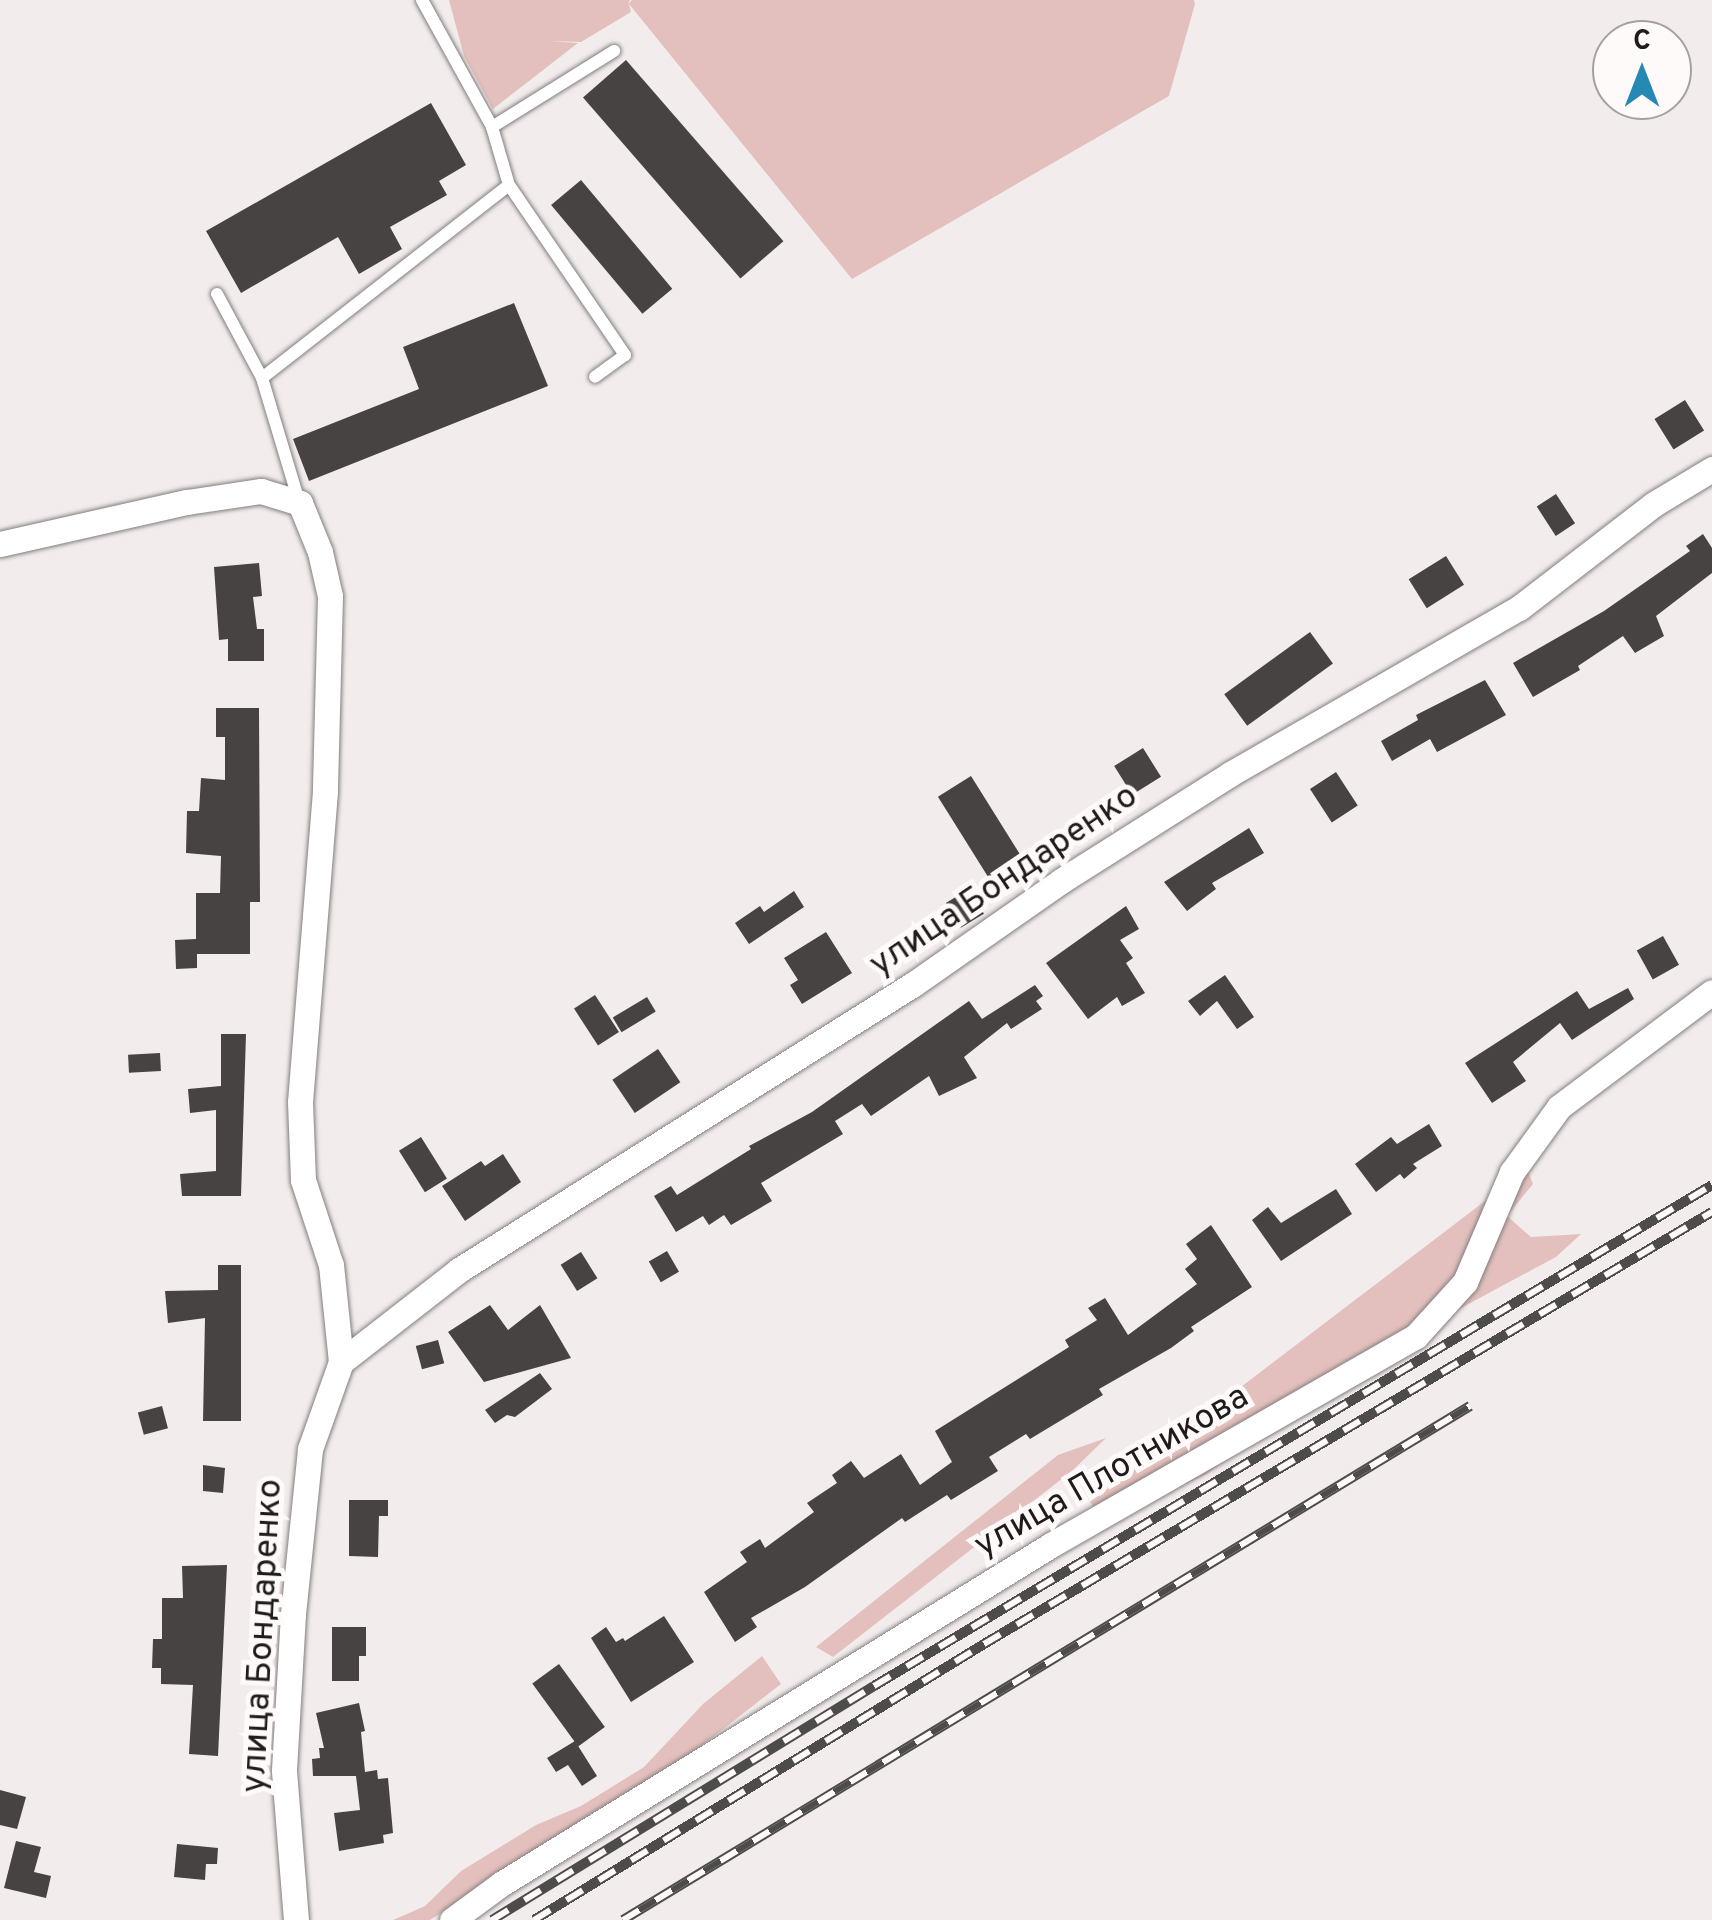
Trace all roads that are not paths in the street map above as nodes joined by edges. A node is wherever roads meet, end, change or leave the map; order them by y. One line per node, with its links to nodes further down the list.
1 (422, 0): 3 (lane)
2 (614, 50): 3 (lane)
3 (492, 126): 4 (lane)
4 (509, 185): 6 (lane); 7 (lane)
5 (217, 294): 7 (lane)
6 (595, 377)
7 (262, 378): 9 (lane)
8 (1712, 469): 12 (street, улица Бондаренко)
9 (300, 503): 10 (street); 12 (street, улица Бондаренко)
10 (0, 544)
11 (1712, 992): 14 (street, улица Плотникова)
12 (341, 1362): 13 (street, улица Бондаренко)
13 (296, 1920)
14 (452, 1920)

